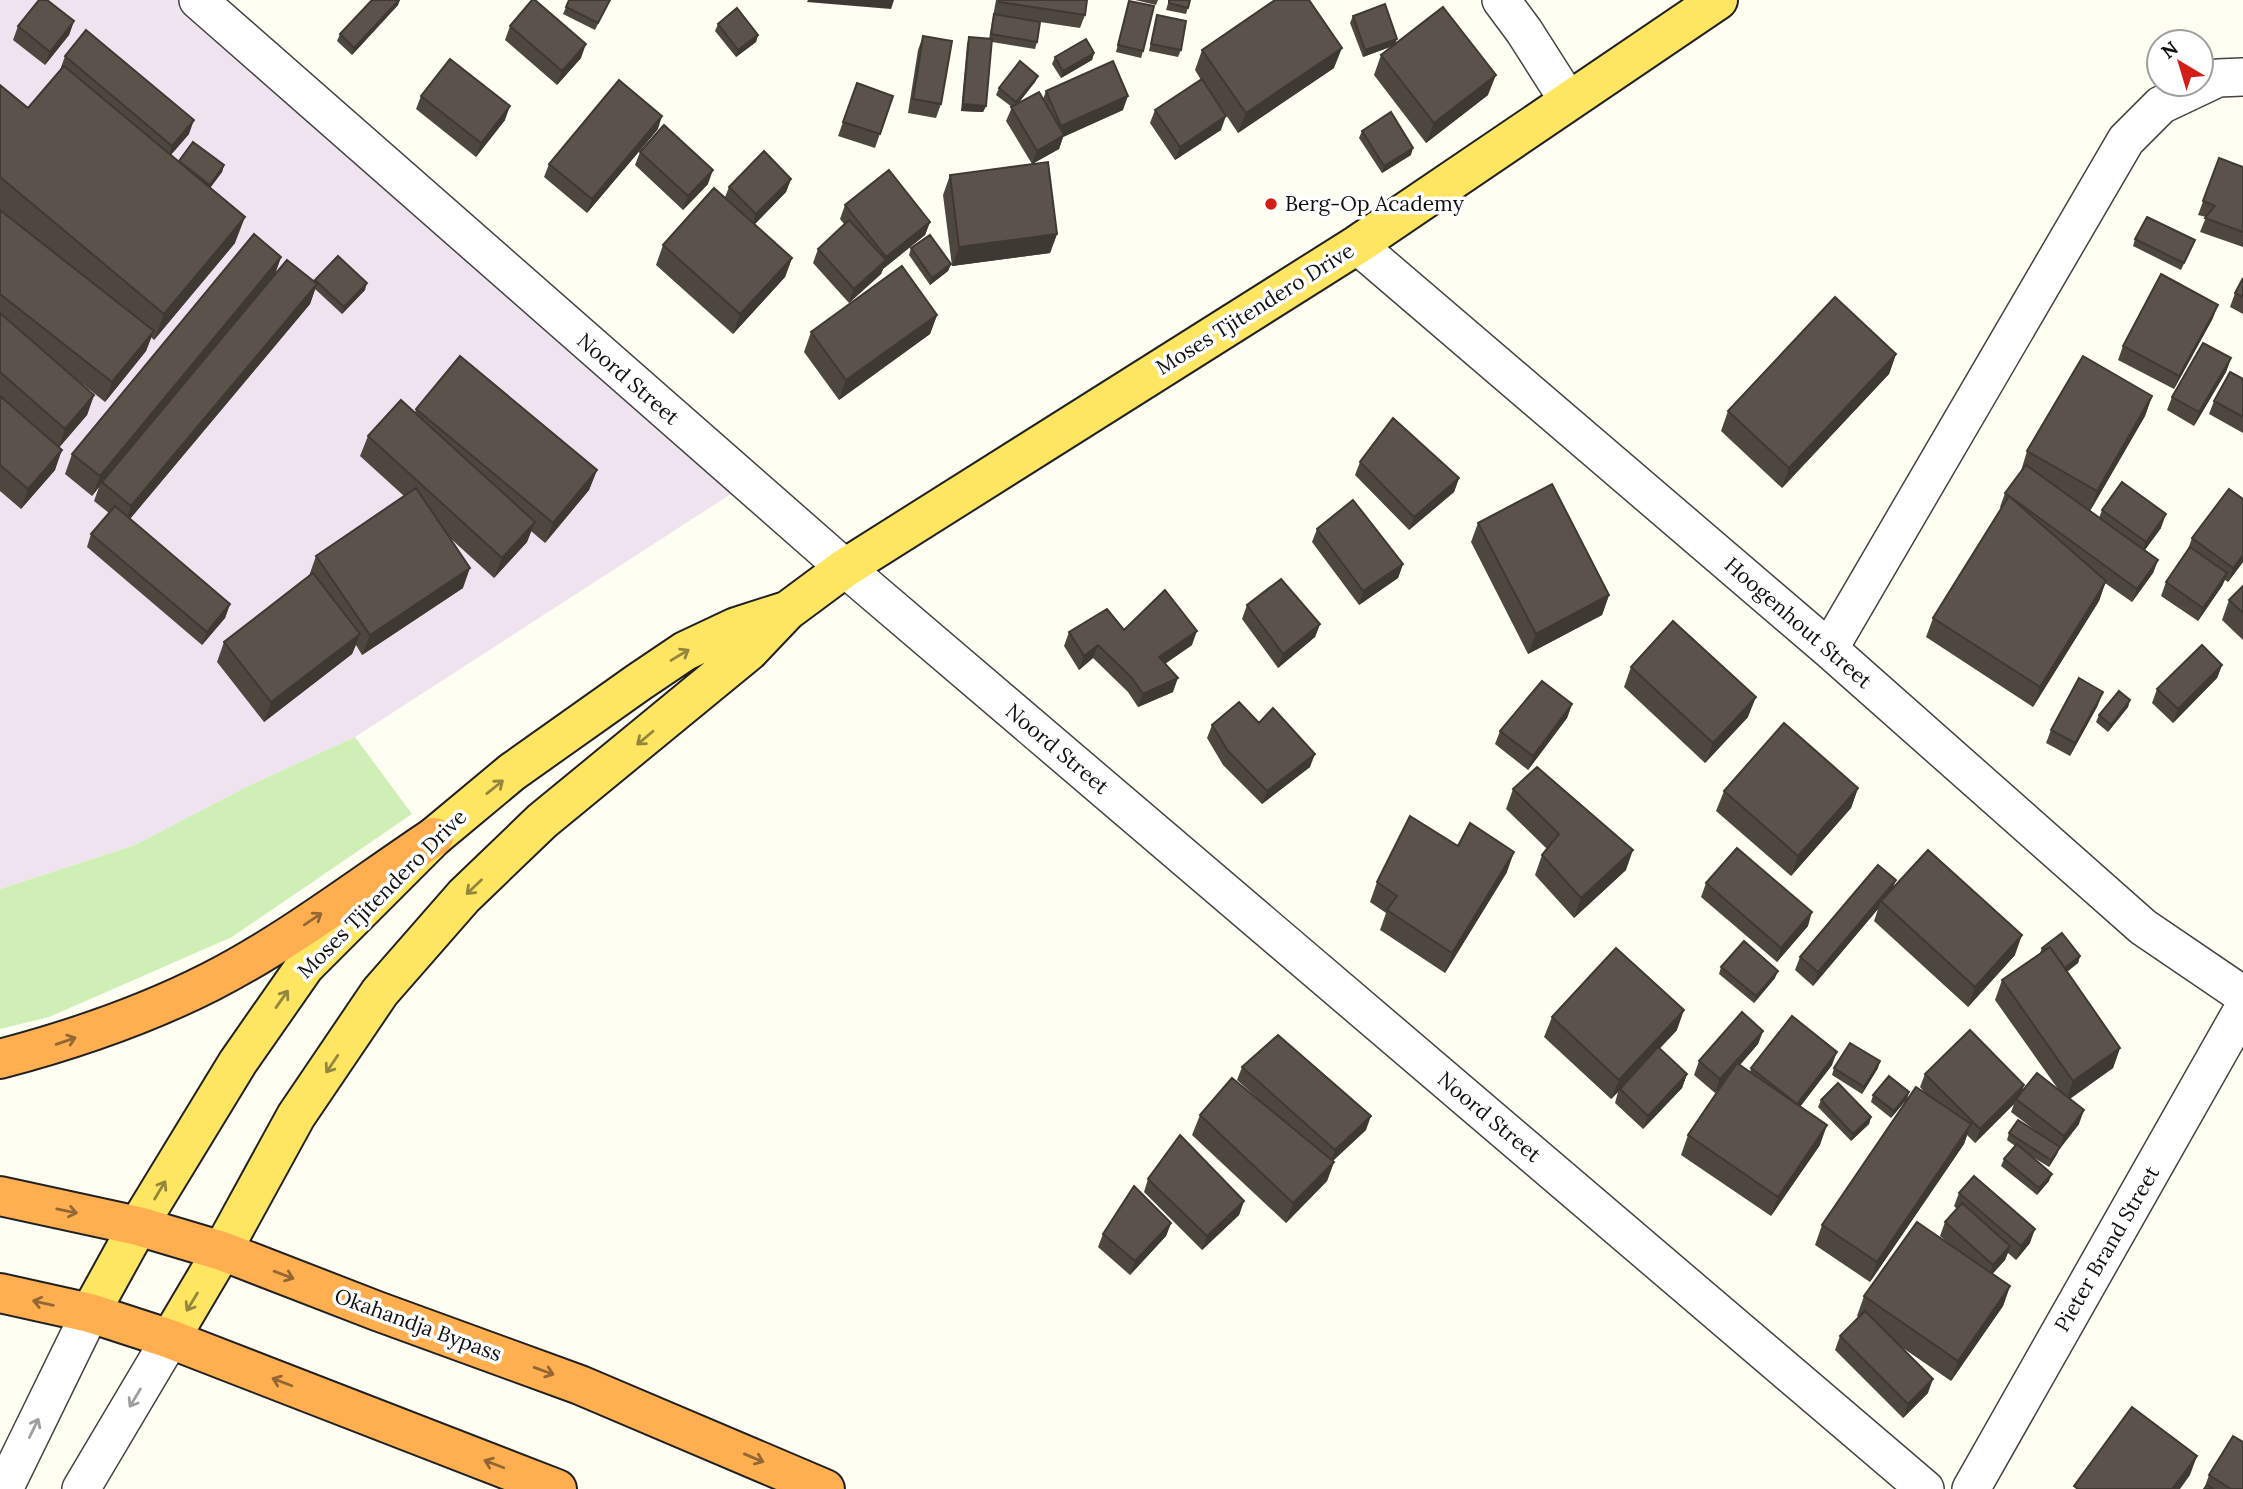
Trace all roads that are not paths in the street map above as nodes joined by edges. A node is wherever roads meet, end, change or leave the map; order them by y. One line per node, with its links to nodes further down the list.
1 (198, 0): 7 (street, Noord Street)
2 (1501, 0): 5 (street)
3 (1718, 0): 5 (main road, Moses Tjitendero Drive)
4 (2243, 76): 9 (street)
5 (1567, 100): 6 (main road, Moses Tjitendero Drive)
6 (1357, 245): 7 (main road, Moses Tjitendero Drive); 9 (street, Hoogenhout Street)
7 (845, 568): 8 (main road, Moses Tjitendero Drive); 24 (street, Noord Street)
8 (787, 611): 10 (main road, Moses Tjitendero Drive, one-way to 8); 16 (main road, Moses Tjitendero Drive, one-way to 16)
9 (1829, 649): 11 (street, Hoogenhout Street)
10 (434, 837): 13 (highway, one-way to 10); 15 (main road, Moses Tjitendero Drive, one-way to 10)
11 (2243, 995)
12 (2243, 1009): 25 (street, Pieter Brand Street)
13 (0, 1059)
14 (0, 1196): 15 (highway, Okahandja Bypass, one-way to 15)
15 (138, 1226): 16 (highway, Okahandja Bypass); 18 (main road, Moses Tjitendero Drive)
16 (222, 1251): 19 (main road, Moses Tjitendero Drive, one-way to 19); 23 (highway, Okahandja Bypass, one-way to 23)
17 (0, 1293): 18 (highway, one-way to 17)
18 (90, 1314): 19 (highway); 20 (street, Moses Tjitendero Drive, one-way to 18)
19 (170, 1339): 21 (street, Moses Tjitendero Drive, one-way to 21); 22 (highway, one-way to 19)
20 (4, 1489)
21 (81, 1489)
22 (557, 1489)
23 (825, 1489)
24 (1925, 1489)
25 (1971, 1489)

